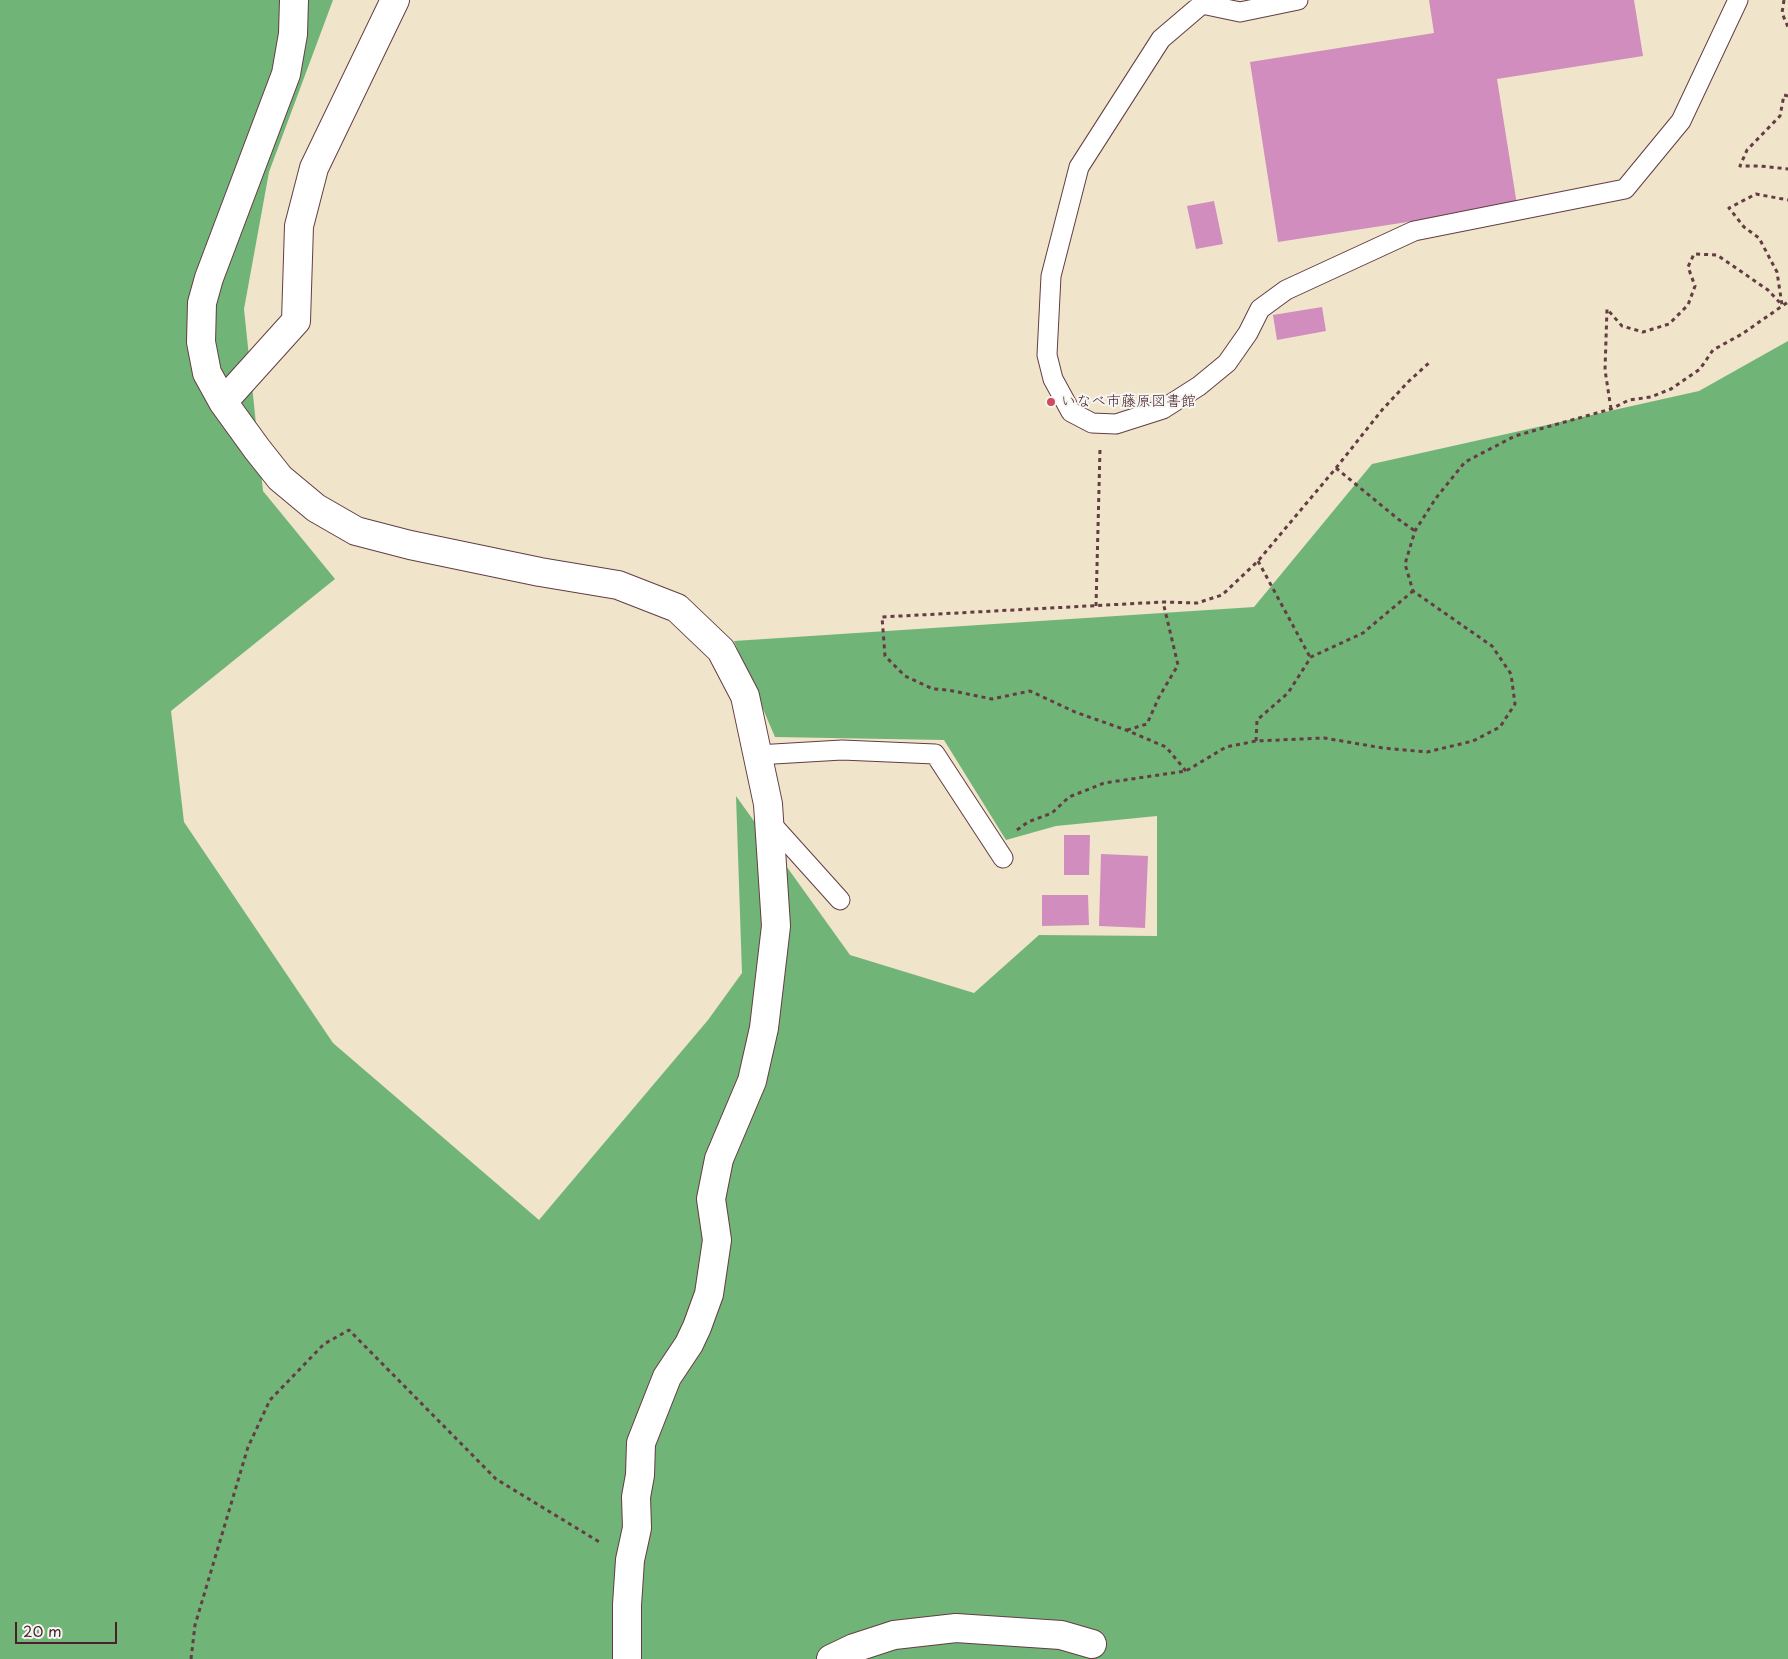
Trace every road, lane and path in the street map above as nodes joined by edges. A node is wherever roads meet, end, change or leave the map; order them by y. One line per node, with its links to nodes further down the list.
1 (294, 0): 14 (street)
2 (395, 0): 14 (street)
3 (1298, 0): 6 (lane)
4 (1738, 0): 16 (lane)
5 (1784, 0): 7 (path)
6 (1202, 2): 16 (lane)
7 (1788, 27)
8 (1788, 96): 9 (path)
9 (1788, 169)
10 (1788, 200): 12 (path)
11 (1788, 302): 12 (path)
12 (1782, 305): 15 (path); 15 (path)
13 (1431, 361): 17 (path)
14 (223, 402): 26 (street)
15 (1611, 409): 18 (path)
16 (1102, 424): 22 (path)
17 (1336, 468): 18 (path); 19 (path)
18 (1415, 531): 20 (path)
19 (1258, 561): 21 (path); 23 (path)
20 (1413, 591): 23 (path); 25 (path)
21 (1163, 602): 22 (path); 24 (path)
22 (1096, 606): 24 (path)
23 (1310, 657): 25 (path)
24 (1126, 730): 27 (path)
25 (1256, 741): 27 (path)
26 (757, 755): 28 (street); 30 (lane)
27 (1186, 772): 29 (path)
28 (769, 821): 31 (lane); 32 (street)
29 (1015, 831)
30 (1003, 858)
31 (840, 900)
32 (630, 1560): 34 (path); 35 (street)
33 (1092, 1644): 36 (street)
34 (191, 1659)
35 (626, 1659)
36 (831, 1659)

